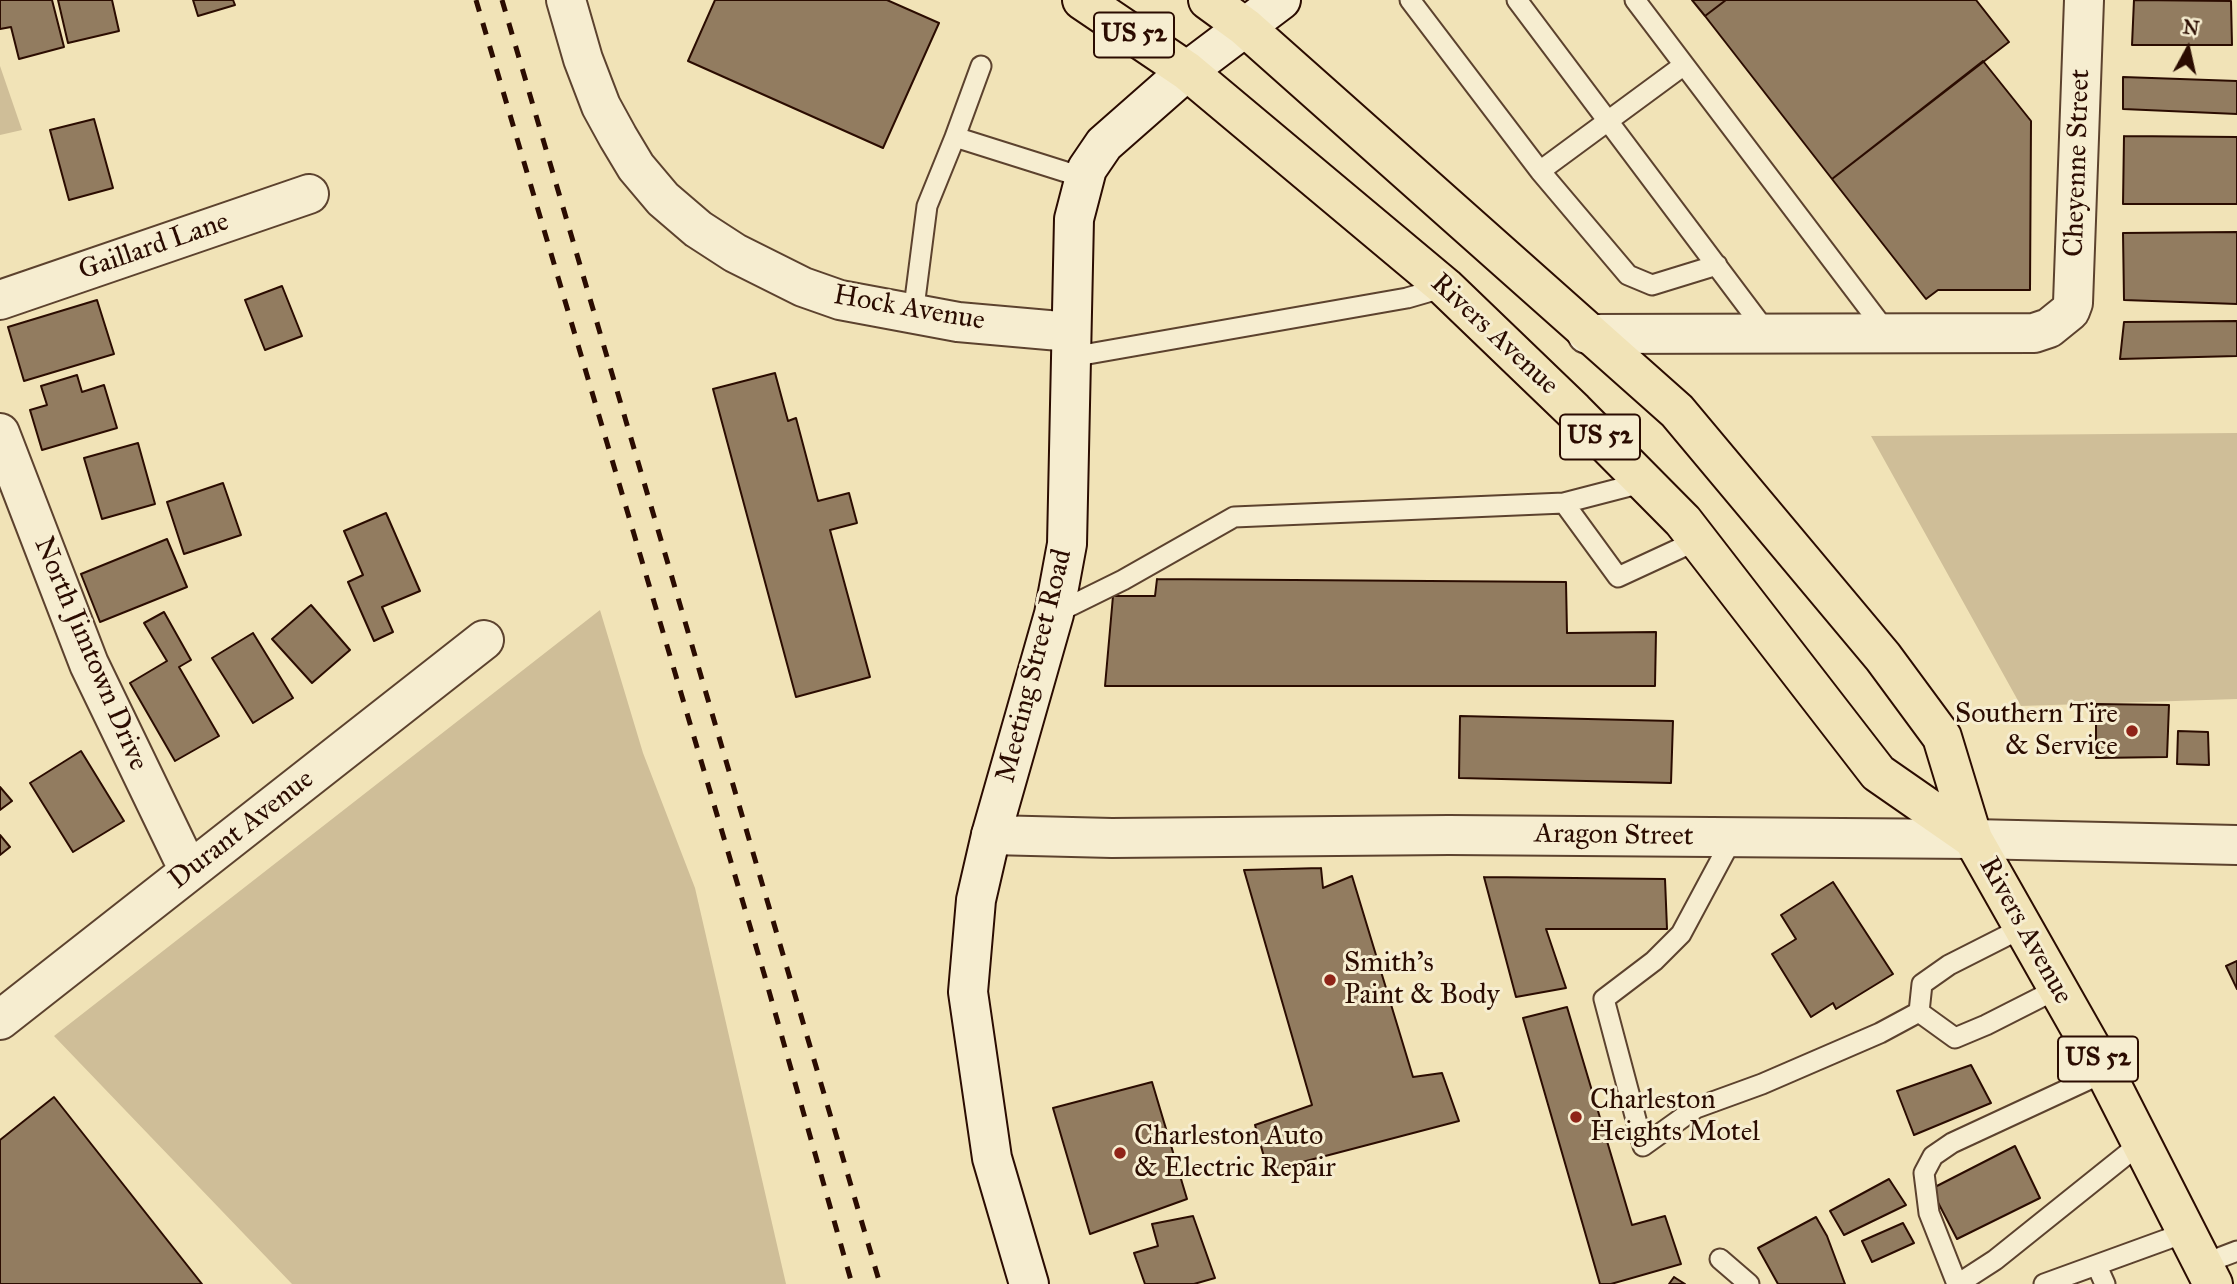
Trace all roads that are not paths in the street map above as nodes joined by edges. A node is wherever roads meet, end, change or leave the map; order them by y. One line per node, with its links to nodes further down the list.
1 (566, 0): 21 (street, Hock Avenue)
2 (1082, 0): 12 (main road, Rivers Avenue / US 52)
3 (1208, 0): 9 (main road, Rivers Avenue / US 52)
4 (1281, 0): 9 (street)
5 (1410, 0): 15 (lane)
6 (1517, 0): 13 (lane)
7 (1635, 0): 10 (lane)
8 (2084, 0): 24 (street, Cheyenne Street)
9 (1245, 27): 12 (street, Meeting Street Road); 22 (main road, Rivers Avenue / US 52)
10 (1684, 65): 13 (lane); 24 (lane)
11 (981, 66): 14 (lane)
12 (1186, 71): 16 (street, Meeting Street Road); 19 (main road, Rivers Avenue / US 52)
13 (1608, 121): 15 (lane); 18 (lane)
14 (955, 137): 16 (lane); 21 (lane)
15 (1540, 171): 18 (lane)
16 (1084, 178): 25 (street, Meeting Street Road)
17 (309, 194): 20 (street, Gaillard Lane)
18 (1717, 265): 23 (lane)
19 (1445, 287): 25 (lane); 27 (main road, Rivers Avenue / US 52)
20 (0, 300)
21 (913, 315): 25 (street, Hock Avenue)
22 (1587, 334): 23 (street); 34 (main road, Rivers Avenue / US 52)
23 (1768, 334): 24 (street)
24 (1888, 334)
25 (1071, 345): 30 (street, Meeting Street Road)
26 (0, 433): 36 (street, North Jimtown Drive)
27 (1645, 482): 28 (lane); 29 (main road, Rivers Avenue / US 52)
28 (1564, 503): 29 (lane); 30 (lane)
29 (1698, 540): 34 (main road, Rivers Avenue / US 52)
30 (1054, 614): 32 (street, Meeting Street Road)
31 (484, 640): 36 (street, Durant Avenue)
32 (991, 835): 33 (street, Aragon Street); 46 (street, Meeting Street Road)
33 (1733, 837): 34 (street, Aragon Street); 39 (lane)
34 (1973, 839): 35 (street, Aragon Street); 37 (main road, Rivers Avenue / US 52)
35 (2237, 845)
36 (189, 871): 40 (street, Durant Avenue)
37 (2024, 927): 38 (main road, Rivers Avenue / US 52); 39 (lane)
38 (2057, 989): 39 (lane); 41 (main road, Rivers Avenue / US 52)
39 (1919, 1013)
40 (0, 1020)
41 (2105, 1072): 42 (main road, Rivers Avenue / US 52); 48 (lane)
42 (2141, 1143): 43 (main road, Rivers Avenue / US 52); 48 (lane)
43 (2210, 1258): 45 (lane)
44 (1720, 1259): 47 (lane)
45 (2097, 1266): 49 (lane); 50 (lane)
46 (1029, 1284)
47 (1749, 1284)
48 (1957, 1284)
49 (2043, 1284)
50 (2105, 1284)

